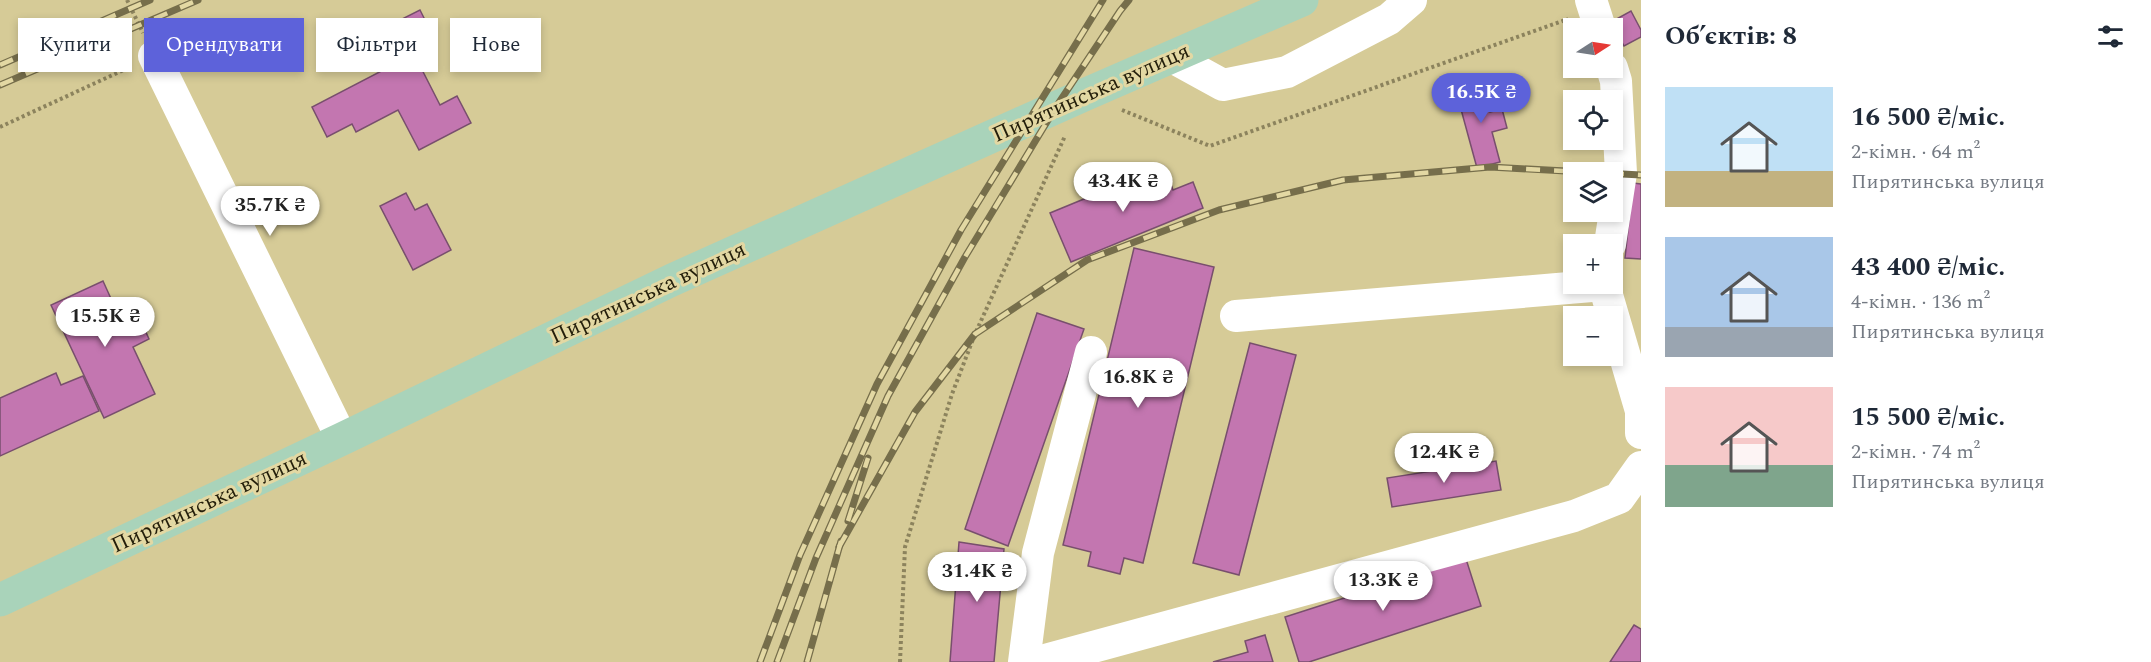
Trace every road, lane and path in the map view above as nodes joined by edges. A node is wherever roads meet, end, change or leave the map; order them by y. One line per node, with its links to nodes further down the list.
1 (128, 0): 5 (path)
2 (1302, 0): 6 (main road, Пирятинська вулиця)
3 (1410, 0): 6 (street)
4 (1595, 13): 10 (path)
5 (139, 24)
6 (1172, 57): 10 (main road, Пирятинська вулиця)
7 (144, 61): 11 (path)
8 (162, 72): 18 (street)
9 (1615, 78): 12 (street)
10 (1084, 95): 18 (main road, Пирятинська вулиця); 21 (path)
11 (0, 127)
12 (1612, 234)
13 (1563, 288): 15 (street)
14 (1608, 294): 17 (street)
15 (1236, 316)
16 (1091, 352): 22 (street)
17 (1641, 433)
18 (342, 439): 20 (main road, Пирятинська вулиця)
19 (1641, 467): 23 (street)
20 (0, 600)
21 (900, 662)
22 (1024, 662)
23 (1038, 662)

